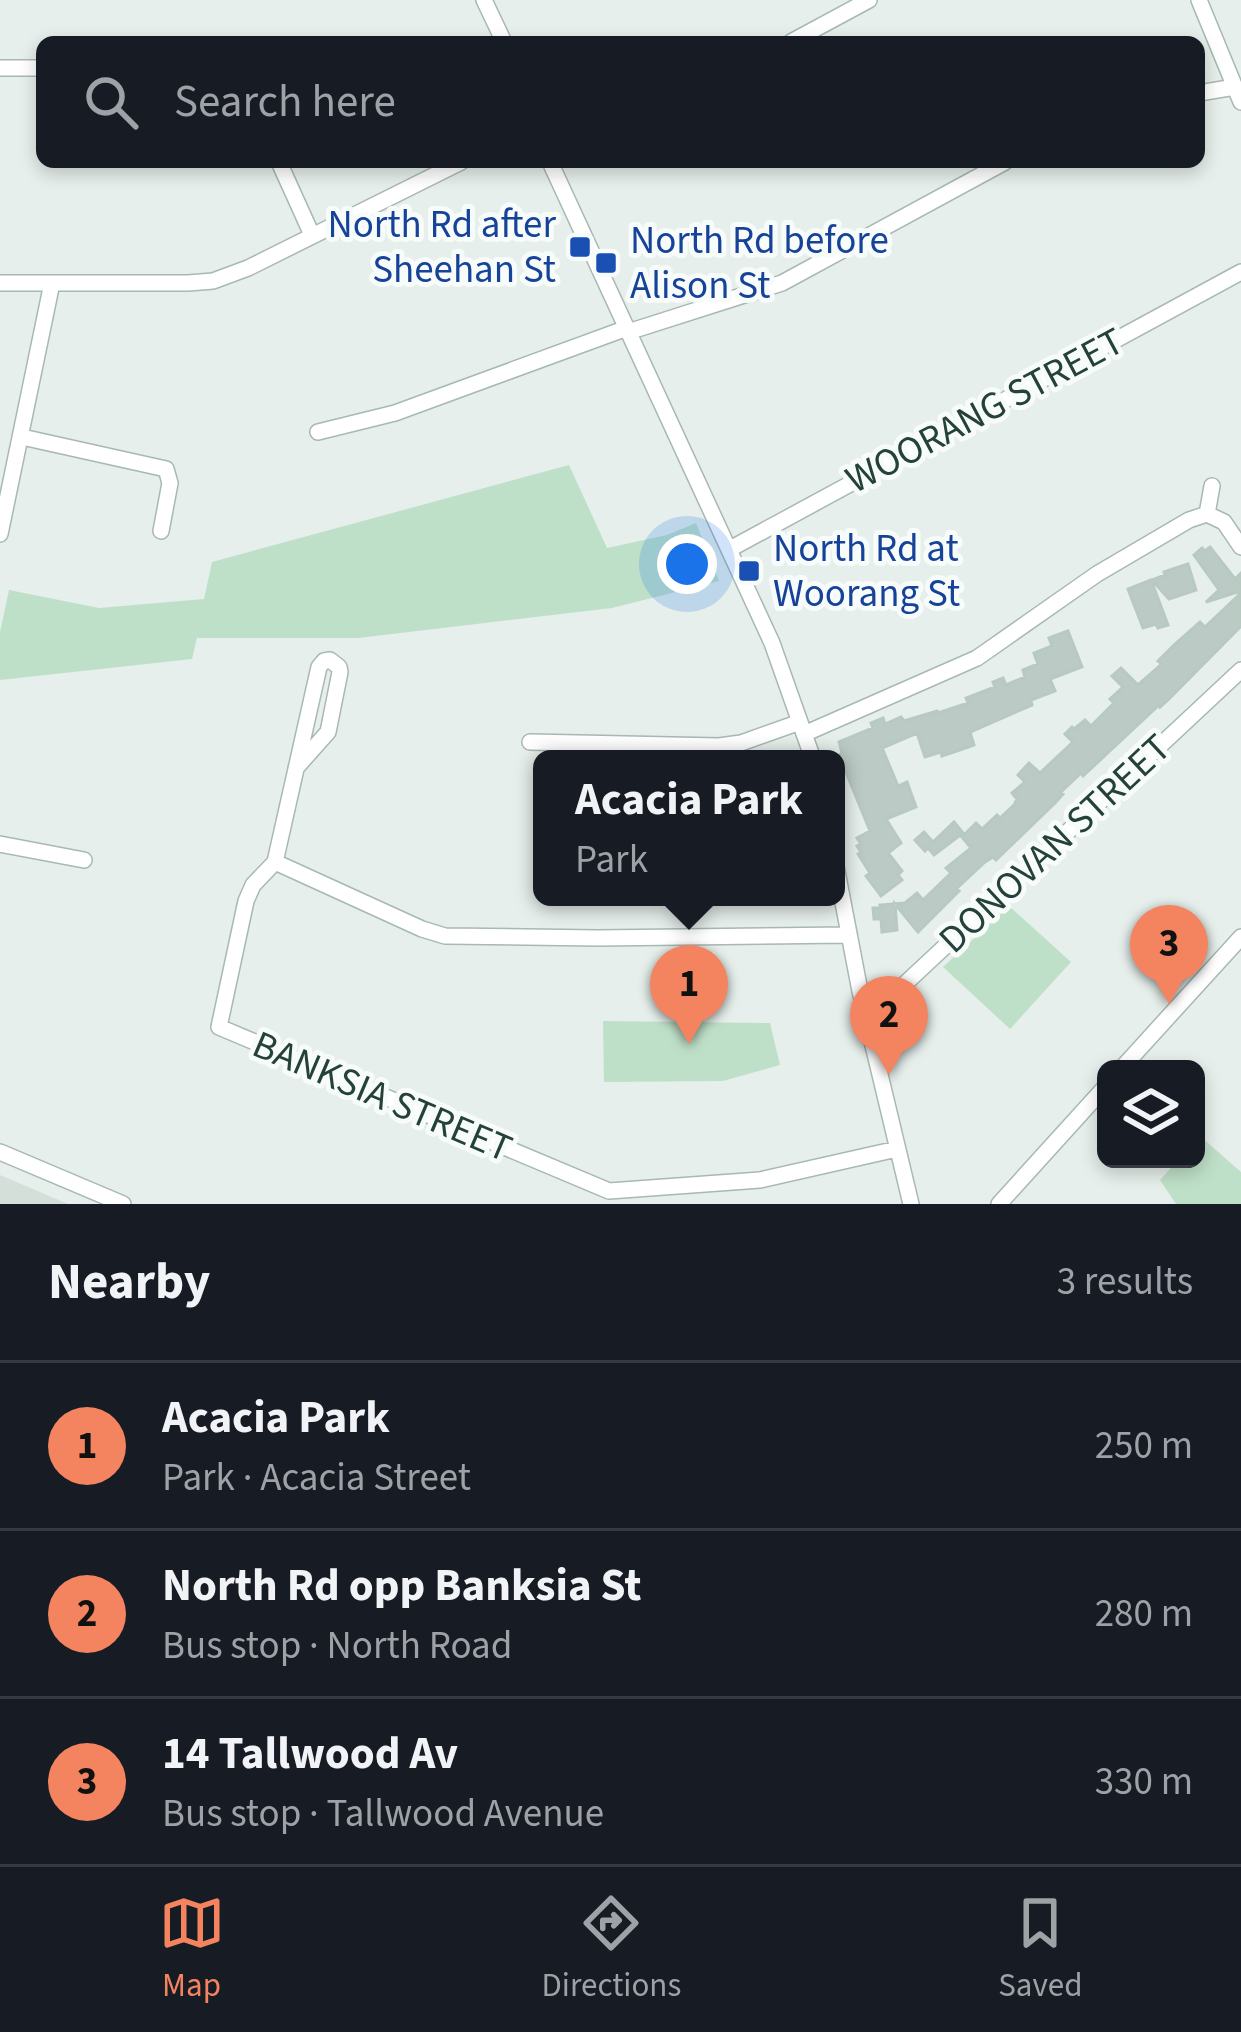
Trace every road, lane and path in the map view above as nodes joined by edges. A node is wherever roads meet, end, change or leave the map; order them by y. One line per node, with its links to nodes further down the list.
1 (484, 0): 4 (street)
2 (869, 0): 5 (street)
3 (1199, 0): 9 (street)
4 (501, 36)
5 (802, 36)
6 (0, 68): 7 (street)
7 (36, 68)
8 (1205, 93): 9 (street)
9 (1238, 94)
10 (282, 168): 14 (street)
11 (448, 168): 14 (street)
12 (559, 168): 18 (street)
13 (994, 168): 18 (street)
14 (312, 236): 17 (street)
15 (1241, 272): 26 (street, WOORANG STREET)
16 (0, 283): 17 (street)
17 (52, 283): 20 (street)
18 (627, 330): 19 (street); 26 (street)
19 (318, 432)
20 (22, 436): 23 (street); 24 (street)
21 (1212, 486): 22 (street)
22 (1207, 514): 25 (street); 28 (street)
23 (161, 531)
24 (0, 535)
25 (1241, 547)
26 (730, 549): 28 (street)
27 (1241, 670): 38 (street, DONOVAN STREET)
28 (802, 728): 29 (street); 30 (street)
29 (530, 742)
30 (810, 750)
31 (296, 768): 31 (street); 34 (street)
32 (0, 844): 33 (street)
33 (84, 860)
34 (274, 862): 36 (street); 41 (street, BANKSIA STREET)
35 (842, 906): 36 (street)
36 (847, 935): 38 (street)
37 (1241, 937): 39 (street)
38 (864, 1009): 41 (street)
39 (1129, 1060)
40 (1097, 1096): 45 (street)
41 (897, 1149): 44 (street)
42 (0, 1152): 43 (street)
43 (123, 1204)
44 (911, 1204)
45 (999, 1204)

